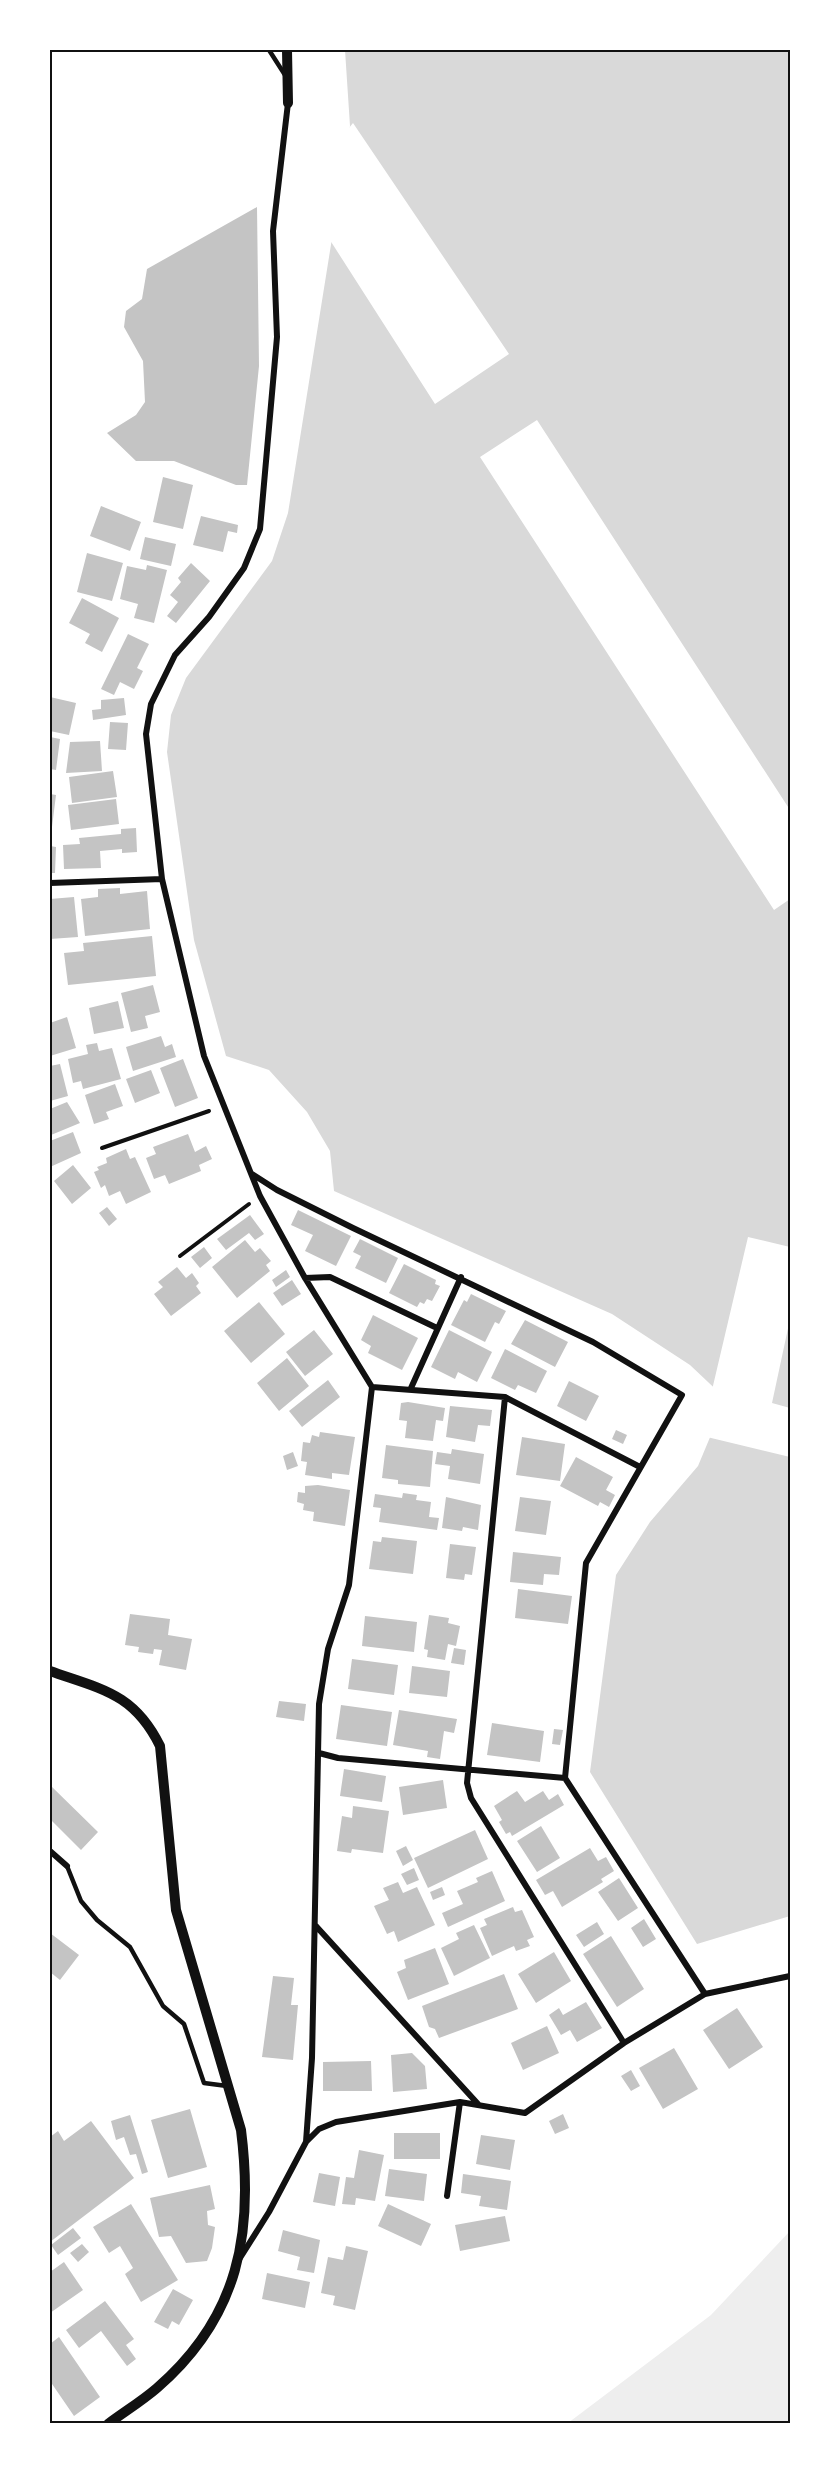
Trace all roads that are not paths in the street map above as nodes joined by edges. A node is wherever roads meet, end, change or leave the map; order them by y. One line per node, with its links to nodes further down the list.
1 (269, 50): 3 (lane)
2 (287, 50): 3 (street)
3 (287, 79): 4 (street)
4 (288, 103): 5 (street)
5 (162, 879): 6 (street); 7 (street)
6 (50, 883)
7 (252, 1174): 8 (street); 9 (street)
8 (461, 1277): 10 (street); 14 (street)
9 (304, 1278): 10 (street); 11 (street)
10 (437, 1328): 12 (street)
11 (372, 1387): 12 (street); 16 (street)
12 (411, 1388): 13 (street)
13 (506, 1396): 14 (street); 17 (street)
14 (640, 1467): 18 (street)
15 (50, 1671): 25 (street)
16 (319, 1753): 17 (street); 21 (street)
17 (466, 1768): 18 (street); 24 (street)
18 (565, 1778): 23 (street)
19 (50, 1851): 20 (street)
20 (67, 1866): 25 (lane)
21 (315, 1925): 27 (street); 28 (street)
22 (790, 1976): 23 (street)
23 (705, 1994): 24 (street)
24 (624, 2043): 27 (street)
25 (227, 2086): 30 (street)
26 (460, 2102): 27 (street); 28 (street); 29 (street)
27 (478, 2105)
28 (306, 2142): 30 (street)
29 (447, 2196)
30 (240, 2259): 31 (street)
31 (108, 2424)

